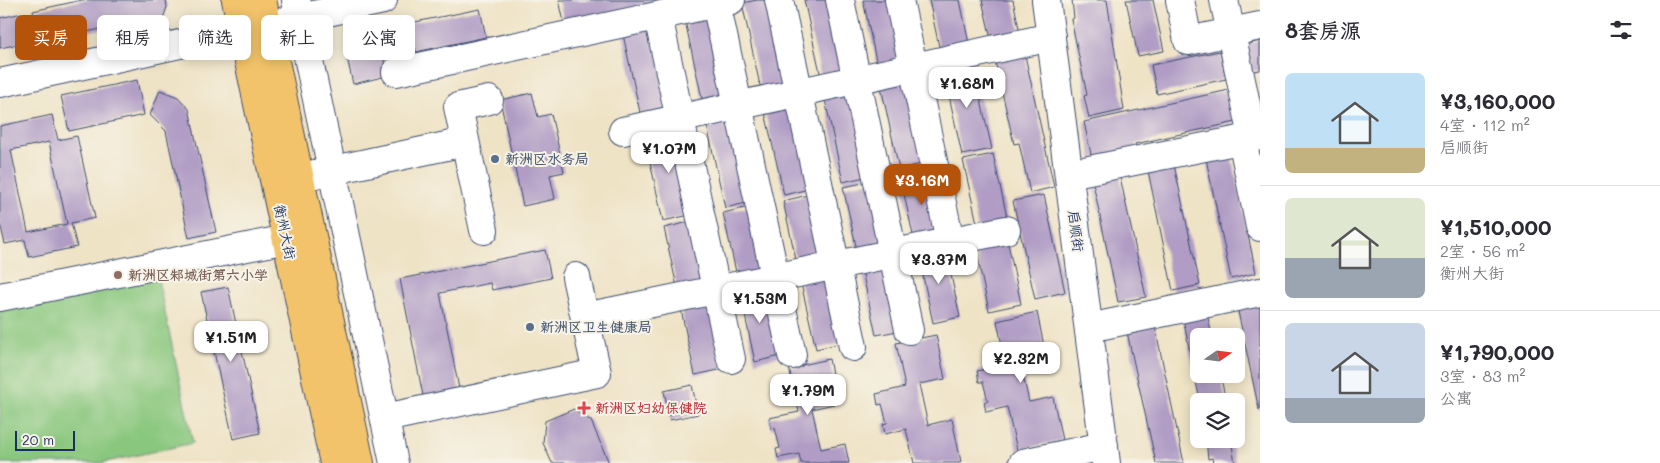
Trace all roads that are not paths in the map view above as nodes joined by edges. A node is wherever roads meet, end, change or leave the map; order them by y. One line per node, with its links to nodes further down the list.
1 (236, 0): 12 (main road, 衡州大街)
2 (383, 0): 10 (street)
3 (780, 0): 20 (street)
4 (840, 0): 18 (street)
5 (899, 0): 16 (street)
6 (1046, 0): 15 (street, 启顺街)
7 (1180, 0): 14 (street)
8 (1224, 0): 14 (street)
9 (723, 2): 11 (street); 22 (street)
10 (298, 9): 12 (street); 27 (street)
11 (658, 16): 17 (street); 23 (street)
12 (257, 18): 19 (street); 29 (main road, 衡州大街); 33 (main road, 衡州大街)
13 (1260, 26): 14 (street)
14 (1231, 32): 25 (street)
15 (1051, 37): 16 (street); 28 (street, 启顺街)
16 (913, 67): 18 (street); 34 (street)
17 (396, 72)
18 (857, 79): 20 (street); 35 (street)
19 (0, 83)
20 (799, 92): 22 (street); 36 (street)
21 (489, 100): 26 (street)
22 (738, 106): 23 (street); 38 (street)
23 (680, 118): 24 (street); 39 (street)
24 (622, 131)
25 (1251, 137): 28 (street); 30 (street)
26 (465, 142): 27 (street); 31 (street)
27 (332, 171): 29 (street); 48 (street)
28 (1069, 174): 43 (street, 启顺街)
29 (300, 178): 51 (main road, 衡州大街)
30 (1260, 227)
31 (484, 230)
32 (1006, 230): 34 (street)
33 (287, 239): 41 (street); 50 (main road, 衡州大街)
34 (950, 241): 35 (street)
35 (893, 253): 36 (street); 44 (street)
36 (836, 265): 38 (street); 45 (street)
37 (576, 277): 42 (street)
38 (776, 278): 39 (street); 46 (street)
39 (716, 290): 42 (street); 47 (street)
40 (1260, 292): 43 (street)
41 (0, 297)
42 (585, 317): 48 (street)
43 (1089, 328): 49 (street, 启顺街)
44 (909, 330)
45 (853, 347)
46 (792, 355)
47 (731, 359)
48 (385, 418): 52 (street)
49 (1105, 455): 53 (street)
50 (334, 463)
51 (360, 463)
52 (394, 463)
53 (1023, 463)

